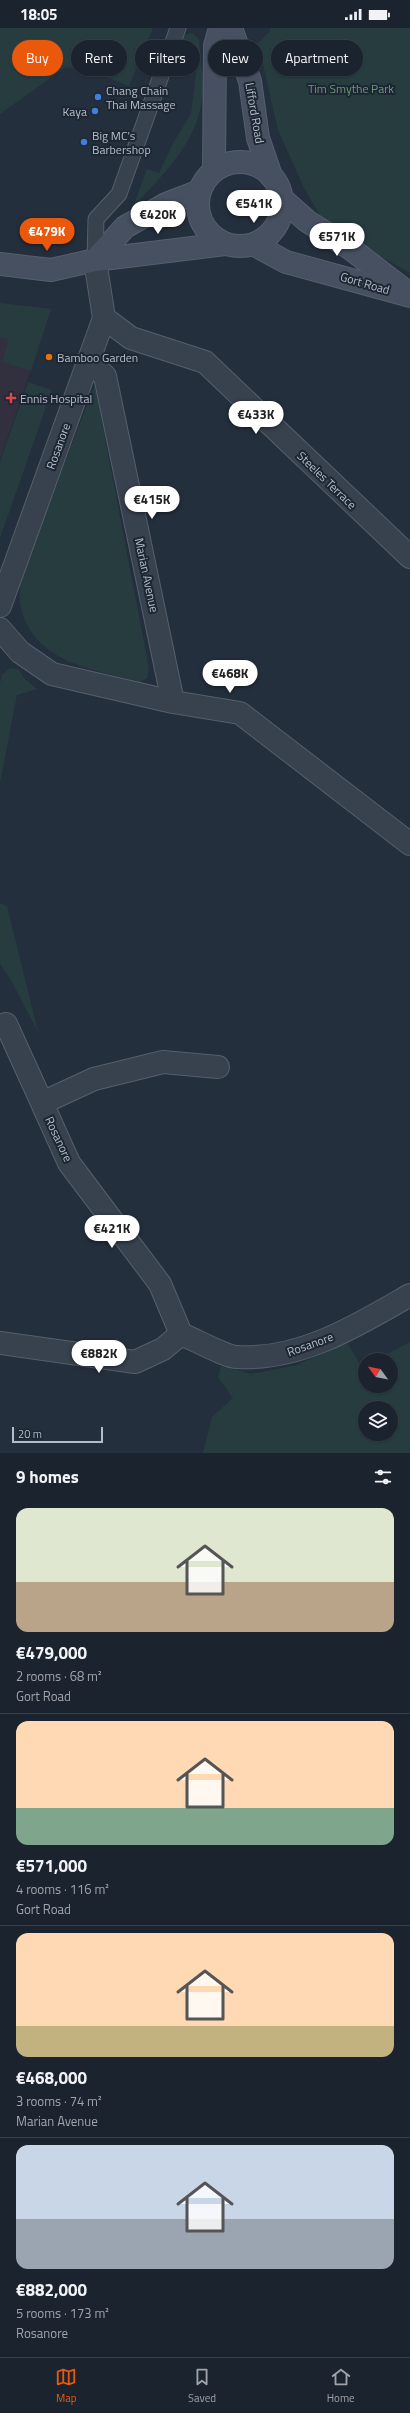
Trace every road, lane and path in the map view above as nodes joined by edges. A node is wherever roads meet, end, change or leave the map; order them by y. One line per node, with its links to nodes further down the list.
1 (178, 28): 10 (lane)
2 (220, 28): 4 (main road)
3 (231, 28): 5 (main road, Lifford Road)
4 (214, 171): 5 (main road); 6 (main road)
5 (271, 176): 7 (main road)
6 (200, 191): 8 (main road); 10 (main road)
7 (281, 198): 9 (main road); 12 (main road, Gort Road)
8 (225, 244): 9 (main road); 10 (main road)
9 (253, 244): 12 (main road, Gort Road)
10 (95, 260): 11 (main road); 13 (street, Rosanore)
11 (0, 264)
12 (410, 295)
13 (104, 318): 14 (street, Rosanore); 15 (street, Steeles Terrace)
14 (89, 362): 16 (street, Rosanore); 18 (street, Marian Avenue)
15 (410, 557)
16 (0, 606)
17 (0, 629): 18 (street)
18 (173, 702): 19 (street)
19 (410, 844)
20 (2, 1021): 22 (street, Rosanore)
21 (218, 1067): 22 (street, Rosanore)
22 (42, 1103): 24 (street, Rosanore)
23 (410, 1295): 24 (street, Rosanore)
24 (181, 1334): 25 (street)
25 (0, 1343)

